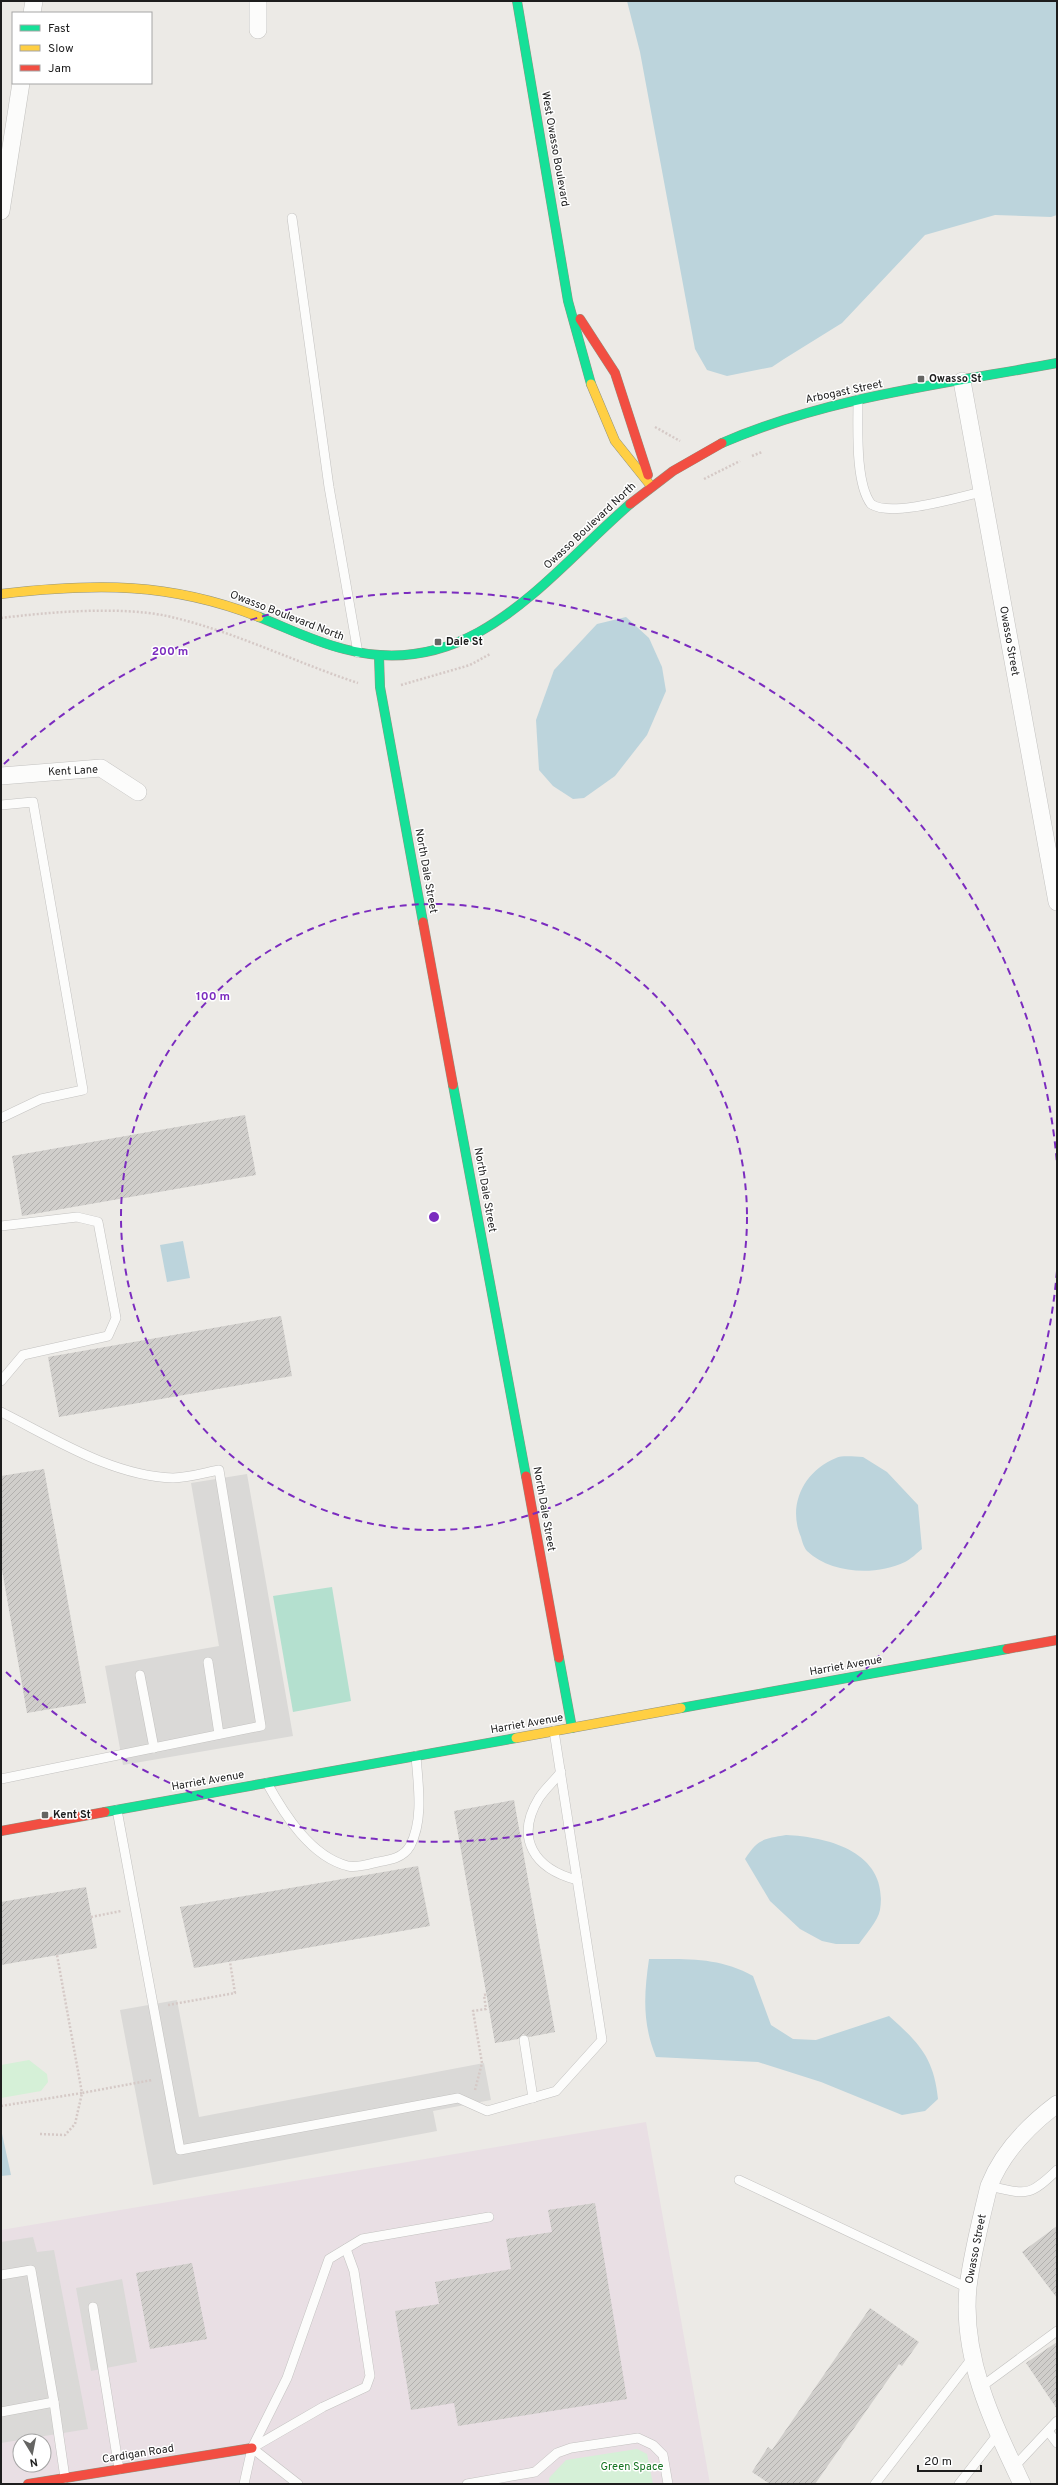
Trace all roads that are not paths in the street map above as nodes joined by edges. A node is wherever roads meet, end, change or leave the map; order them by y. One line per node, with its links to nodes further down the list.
1 (34, 1): 4 (street)
2 (258, 1): 5 (street)
3 (517, 1): 9 (street, West Owasso Boulevard)
4 (32, 12)
5 (258, 30)
6 (21, 84): 7 (street)
7 (1, 211)
8 (292, 218): 16 (lane)
9 (568, 301): 13 (street, West Owasso Boulevard); 13 (street, West Owasso Boulevard)
10 (1057, 363): 11 (street, Arbogast Street)
11 (962, 381): 12 (street, Arbogast Street); 14 (street, Owasso Street)
12 (858, 400): 13 (street, Arbogast Street); 14 (lane)
13 (651, 486): 17 (street, Owasso Boulevard North)
14 (982, 492): 21 (street, Owasso Street)
15 (1, 594): 16 (street, Owasso Boulevard North)
16 (358, 654): 17 (street, Owasso Boulevard North)
17 (379, 656): 29 (street, North Dale Street)
18 (1, 776): 19 (street, Kent Lane)
19 (138, 792)
20 (1, 805): 22 (lane)
21 (1057, 902)
22 (1, 1118)
23 (1, 1226): 24 (lane)
24 (1, 1381)
25 (1, 1412): 31 (lane)
26 (1057, 1640): 29 (street, Harriet Avenue)
27 (208, 1662): 31 (lane)
28 (140, 1674): 32 (lane)
29 (572, 1728): 30 (street, Harriet Avenue)
30 (554, 1731): 33 (street, Harriet Avenue); 34 (lane)
31 (220, 1734): 32 (lane)
32 (154, 1748): 35 (lane)
33 (416, 1756): 36 (street, Harriet Avenue); 36 (lane)
34 (561, 1772): 39 (lane); 39 (lane)
35 (1, 1779)
36 (267, 1783): 37 (street, Harriet Avenue)
37 (117, 1810): 38 (street, Harriet Avenue); 41 (lane)
38 (1, 1830)
39 (578, 1880): 41 (lane)
40 (524, 2040): 41 (lane)
41 (533, 2098)
42 (1057, 2104): 45 (street, Owasso Street)
43 (1057, 2170): 45 (lane)
44 (739, 2180): 49 (lane)
45 (989, 2186): 49 (street, Owasso Street)
46 (489, 2217): 47 (lane)
47 (346, 2249): 60 (lane); 60 (lane)
48 (1, 2275): 54 (lane)
49 (968, 2288): 52 (street, Owasso Street)
50 (93, 2308): 62 (lane)
51 (1057, 2331): 53 (lane)
52 (973, 2356): 53 (street, Owasso Street); 69 (lane)
53 (981, 2387): 58 (street, Owasso Street)
54 (54, 2402): 55 (lane); 63 (lane)
55 (1, 2412)
56 (1057, 2421): 57 (lane)
57 (1048, 2431): 59 (lane); 61 (lane)
58 (998, 2434): 61 (street, Owasso Street); 70 (lane)
59 (1057, 2443)
60 (252, 2448): 62 (street, Cardigan Road); 65 (lane); 66 (lane)
61 (1014, 2467): 71 (street, Owasso Street)
62 (119, 2469): 63 (street, Cardigan Road)
63 (66, 2478): 64 (street, Cardigan Road)
64 (31, 2484)
65 (244, 2484)
66 (298, 2484)
67 (467, 2484): 68 (lane)
68 (668, 2484)
69 (875, 2484)
70 (959, 2484)
71 (1022, 2484)

